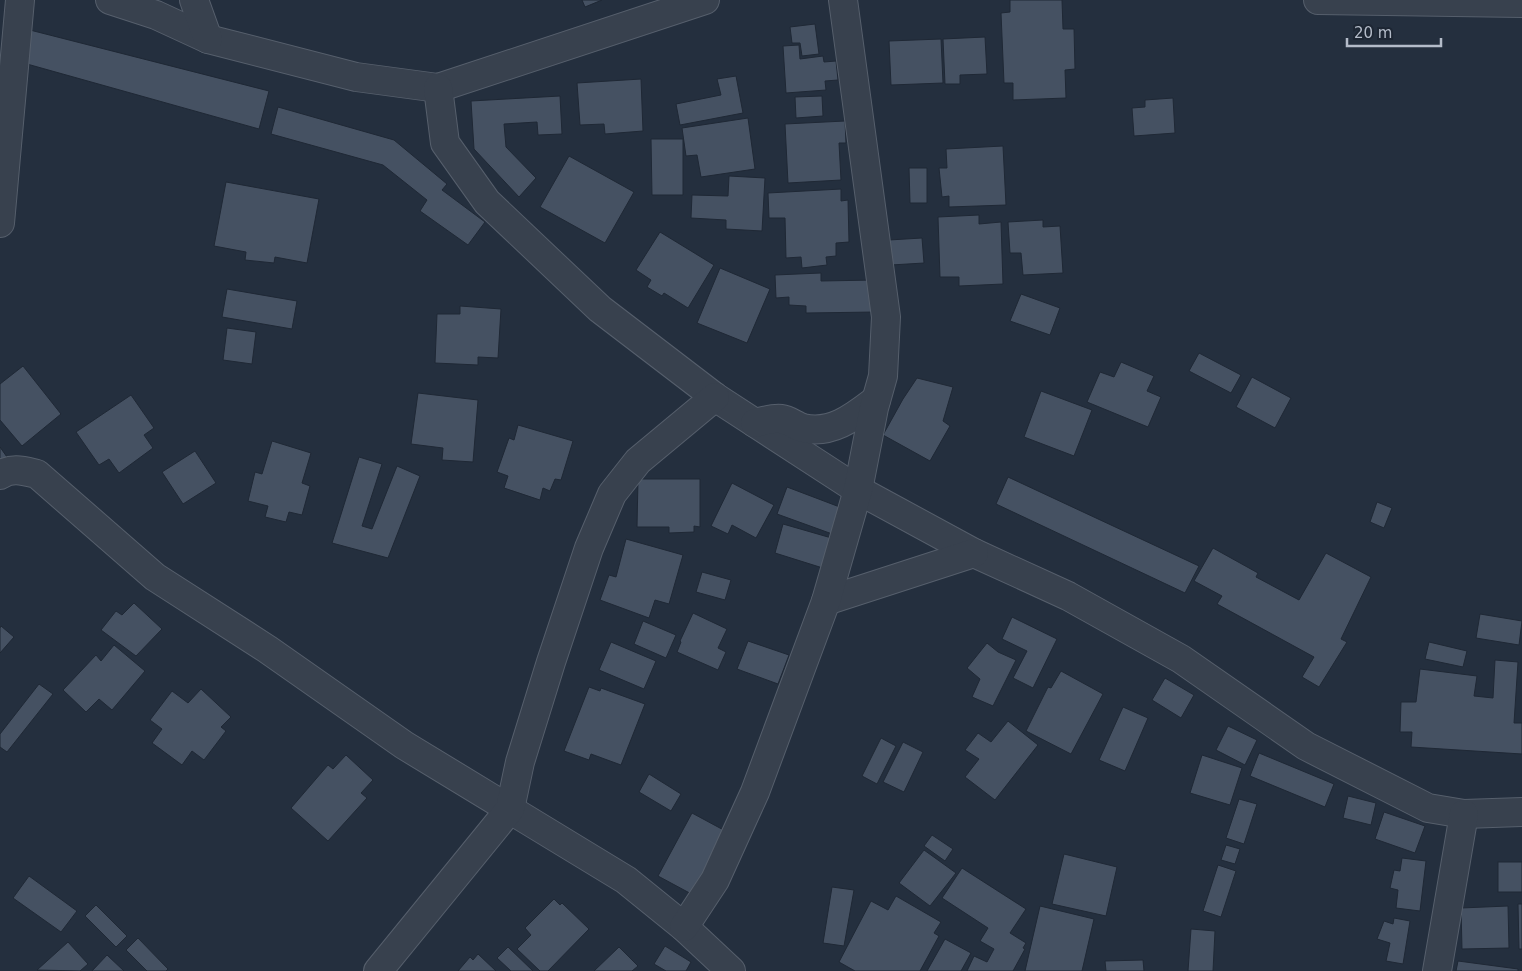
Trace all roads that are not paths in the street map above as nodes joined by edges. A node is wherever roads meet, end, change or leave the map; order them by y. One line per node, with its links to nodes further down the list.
1 (110, 0): 8 (street)
2 (194, 0): 8 (street)
3 (705, 0): 9 (street)
4 (843, 0): 12 (street)
5 (1331, 0): 6 (street)
6 (1522, 3)
7 (13, 9): 10 (street)
8 (208, 39): 9 (street)
9 (438, 88): 11 (street)
10 (0, 223)
11 (715, 397): 13 (street); 18 (street)
12 (876, 400): 13 (street); 15 (street)
13 (755, 423): 15 (street)
14 (0, 474): 18 (street)
15 (858, 490): 16 (street); 17 (street)
16 (974, 553): 17 (street); 20 (street)
17 (826, 601): 21 (street)
18 (510, 809): 21 (street); 22 (street)
19 (1522, 812): 20 (street)
20 (1464, 814): 24 (street)
21 (684, 927): 23 (street)
22 (378, 971)
23 (731, 971)
24 (1437, 971)

